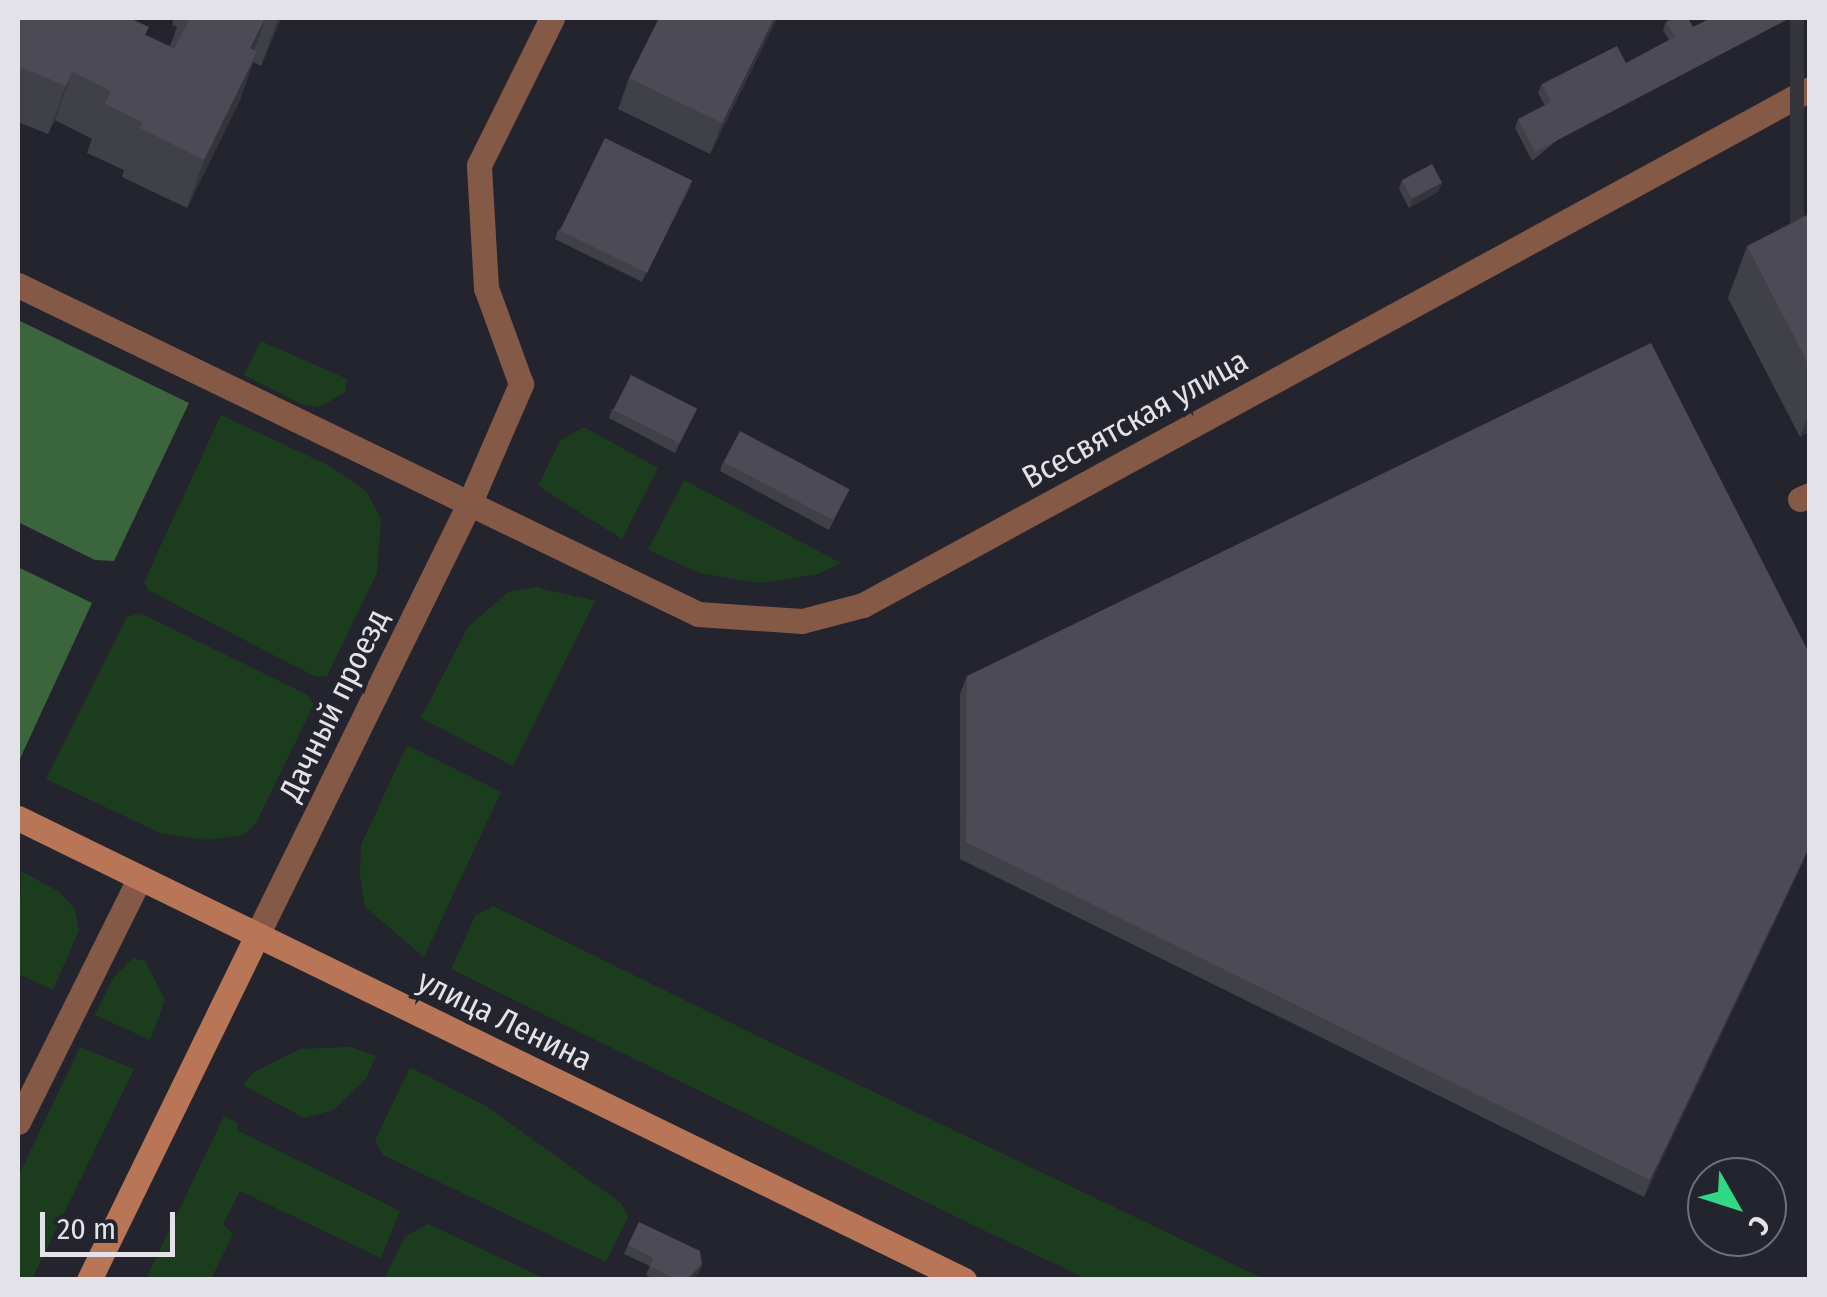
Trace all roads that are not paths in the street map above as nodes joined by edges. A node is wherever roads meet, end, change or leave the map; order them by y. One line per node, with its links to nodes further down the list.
1 (552, 18): 4 (street, Дачный проезд)
2 (1810, 89): 4 (street, Всесвятская улица)
3 (18, 285): 4 (street, Всесвятская улица)
4 (470, 502): 7 (street, Дачный проезд)
5 (18, 818): 6 (main road, улица Ленина)
6 (138, 878): 7 (main road, улица Ленина); 8 (street)
7 (256, 937): 9 (main road); 10 (main road, улица Ленина)
8 (18, 1122)
9 (89, 1280)
10 (964, 1280)

